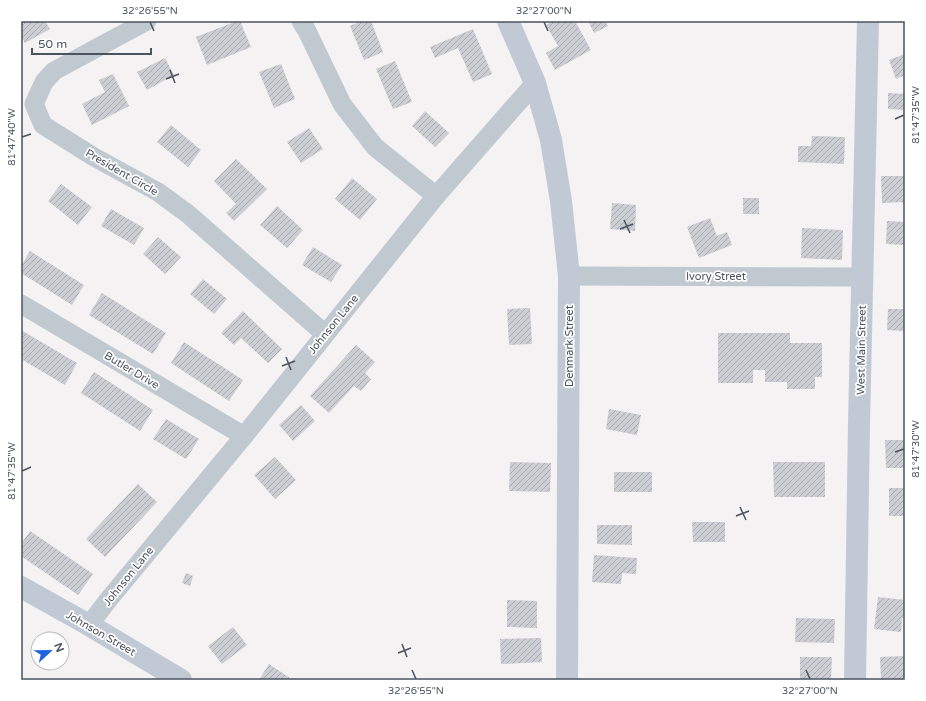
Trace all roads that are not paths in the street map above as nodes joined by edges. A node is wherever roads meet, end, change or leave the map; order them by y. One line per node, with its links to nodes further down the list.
1 (147, 21): 10 (street, President Circle)
2 (301, 21): 6 (street)
3 (508, 21): 5 (street, Denmark Street)
4 (868, 21): 8 (street, West Main Street)
5 (535, 83): 6 (street, Johnson Lane); 7 (street, Denmark Street)
6 (436, 196): 10 (street, Johnson Lane)
7 (569, 276): 8 (street, Ivory Street); 15 (street, Denmark Street)
8 (862, 276): 16 (street, West Main Street)
9 (21, 304): 11 (street, Butler Drive)
10 (325, 334): 11 (street, Johnson Lane)
11 (244, 436): 13 (street, Johnson Lane)
12 (21, 587): 13 (street, Johnson Street)
13 (89, 625): 14 (street, Johnson Street)
14 (181, 680)
15 (568, 680)
16 (855, 680)

